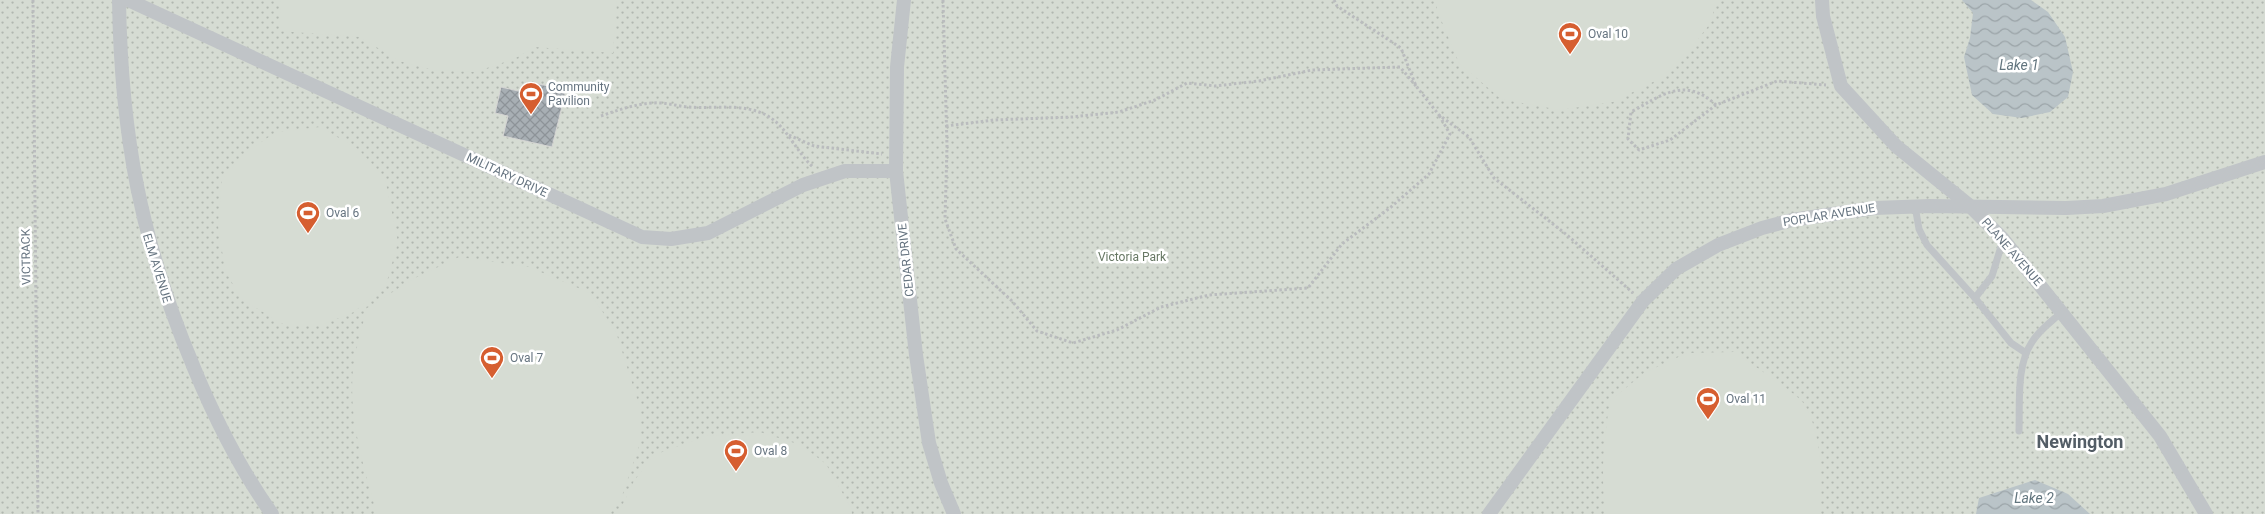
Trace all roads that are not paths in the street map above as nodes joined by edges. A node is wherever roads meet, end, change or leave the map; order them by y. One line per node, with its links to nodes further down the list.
1 (119, 0): 14 (street, ELM AVENUE)
2 (128, 0): 6 (street, MILITARY DRIVE)
3 (904, 0): 6 (street, CEDAR DRIVE)
4 (1822, 0): 8 (street, PLANE AVENUE)
5 (2265, 162): 8 (street, POPLAR AVENUE)
6 (896, 171): 15 (street, CEDAR DRIVE)
7 (1915, 206): 8 (street, POPLAR AVENUE); 10 (lane); 16 (street, POPLAR AVENUE)
8 (1970, 206): 9 (street, PLANE AVENUE)
9 (2003, 240): 10 (lane); 11 (street, PLANE AVENUE)
10 (1975, 298): 12 (lane)
11 (2062, 311): 12 (lane); 17 (street, PLANE AVENUE)
12 (2026, 353): 13 (lane)
13 (2019, 431)
14 (272, 514)
15 (954, 514)
16 (1489, 514)
17 (2206, 514)

